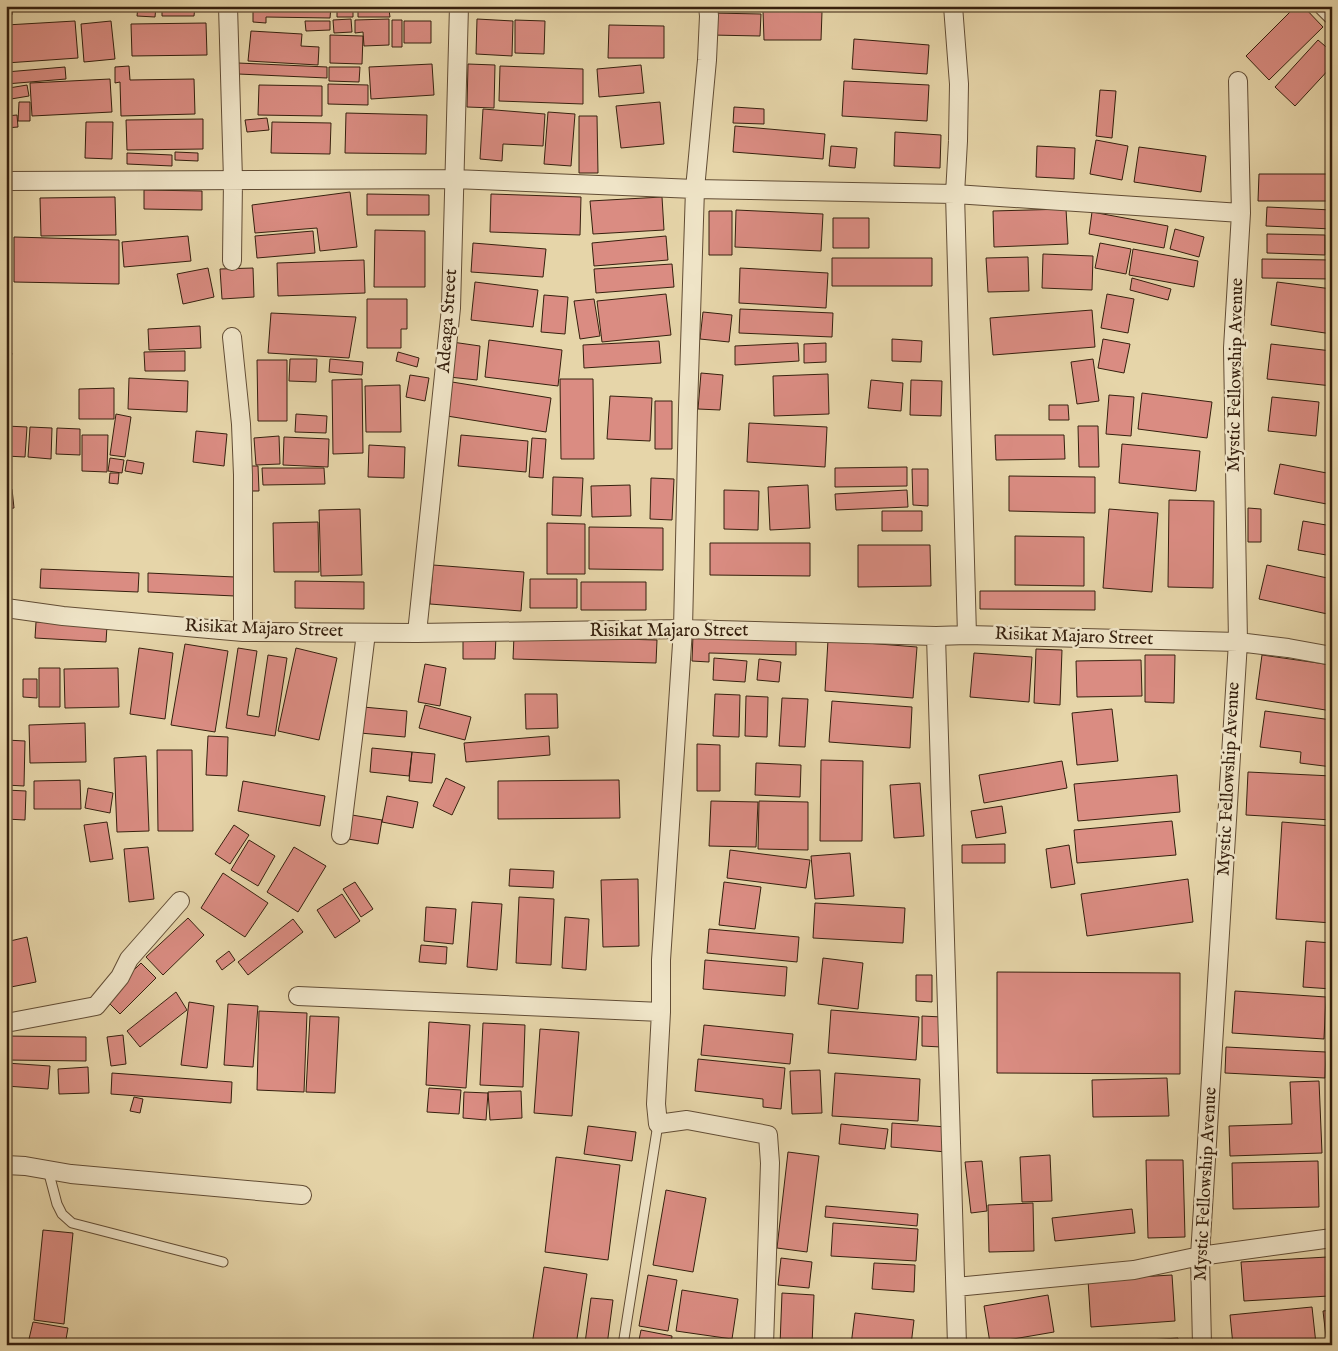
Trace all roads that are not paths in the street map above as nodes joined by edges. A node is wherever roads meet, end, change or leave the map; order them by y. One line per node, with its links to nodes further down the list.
1 (228, 6): 9 (street)
2 (459, 6): 8 (street, Adeaga Street)
3 (708, 6): 11 (street)
4 (953, 6): 12 (street)
5 (1323, 6): 6 (street)
6 (1332, 15)
7 (1238, 81): 13 (street, Mystic Fellowship Avenue)
8 (454, 179): 9 (street); 11 (street); 20 (street, Adeaga Street)
9 (233, 180): 10 (street); 14 (street)
10 (6, 182)
11 (695, 188): 12 (street); 17 (street)
12 (954, 194): 13 (street); 21 (street)
13 (1241, 214): 23 (street, Mystic Fellowship Avenue)
14 (232, 261)
15 (232, 336): 18 (street)
16 (6, 608): 18 (street, Risikat Majaro Street)
17 (683, 629): 20 (street, Risikat Majaro Street); 22 (street, Risikat Majaro Street); 28 (street)
18 (243, 632): 19 (street, Risikat Majaro Street)
19 (366, 632): 20 (street, Risikat Majaro Street); 25 (street)
20 (417, 634)
21 (967, 634): 22 (street, Risikat Majaro Street); 23 (street, Risikat Majaro Street)
22 (936, 636): 37 (street)
23 (1238, 642): 24 (street, Risikat Majaro Street); 35 (street, Mystic Fellowship Avenue)
24 (1332, 656)
25 (341, 835)
26 (180, 901): 29 (street)
27 (298, 996): 28 (street)
28 (660, 1012): 30 (street)
29 (6, 1023)
30 (658, 1124): 38 (lane); 39 (street)
31 (6, 1165): 32 (street)
32 (48, 1170): 33 (street); 36 (lane)
33 (302, 1195)
34 (1332, 1238): 35 (street)
35 (1200, 1256): 37 (street); 41 (street, Mystic Fellowship Avenue)
36 (222, 1262)
37 (956, 1287): 40 (street)
38 (623, 1345)
39 (764, 1345)
40 (957, 1345)
41 (1202, 1345)

